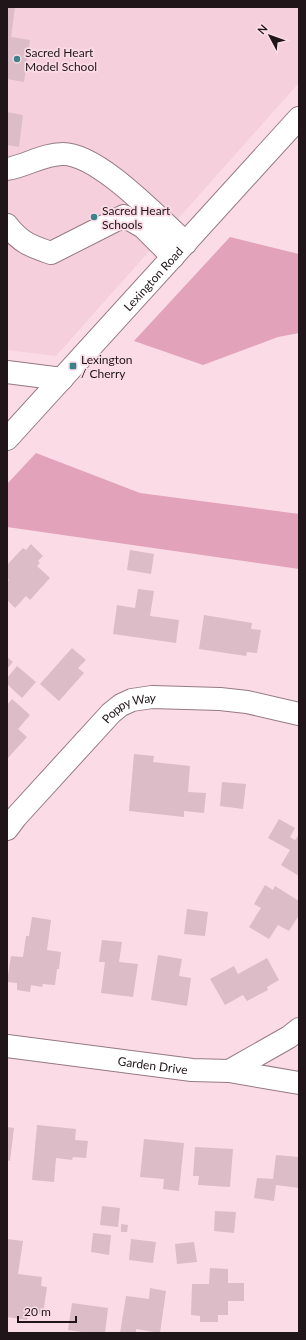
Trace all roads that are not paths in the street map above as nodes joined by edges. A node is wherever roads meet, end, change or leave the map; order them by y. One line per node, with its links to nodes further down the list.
1 (299, 118): 4 (street, Lexington Road)
2 (7, 169): 4 (street)
3 (7, 225): 4 (street)
4 (179, 250): 6 (street, Lexington Road)
5 (7, 372): 6 (street)
6 (62, 379): 7 (street, Lexington Road)
7 (7, 439)
8 (299, 714): 9 (street, Poppy Way)
9 (7, 829)
10 (299, 1029): 12 (street)
11 (7, 1046): 12 (street, Garden Drive)
12 (228, 1072): 13 (street, Garden Drive)
13 (299, 1083)

